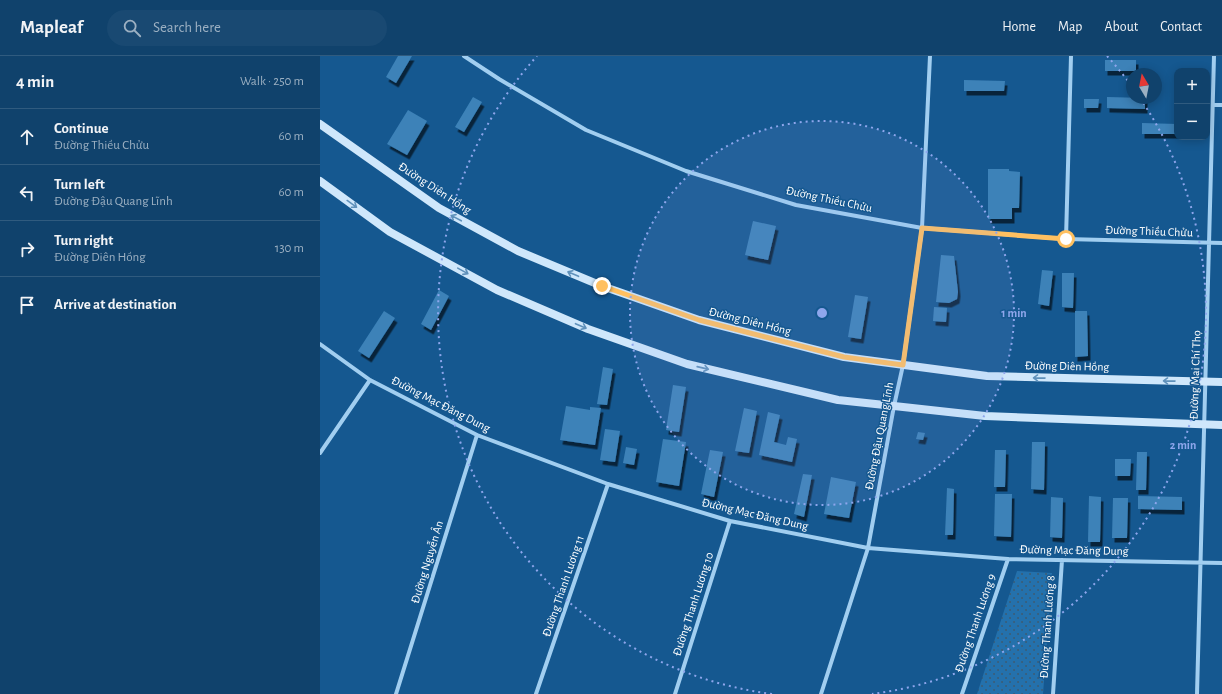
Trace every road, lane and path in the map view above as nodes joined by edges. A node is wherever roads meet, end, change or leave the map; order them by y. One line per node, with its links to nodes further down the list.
1 (464, 56): 9 (street, Đường Thiều Chửu)
2 (930, 56): 9 (street, Đường Đậu Quang Lĩnh)
3 (1071, 56): 10 (street)
4 (1214, 56): 5 (street, Đường Mai Chí Thọ)
5 (1213, 105): 6 (street); 11 (street, Đường Mai Chí Thọ)
6 (1222, 105)
7 (320, 124): 14 (street, Đường Diên Hồng, one-way to 7)
8 (320, 181): 18 (street, one-way to 18)
9 (922, 228): 10 (street, Đường Thiều Chửu); 14 (street, Đường Đậu Quang Lĩnh)
10 (1066, 239): 11 (street, Đường Thiều Chửu)
11 (1209, 243): 12 (street, Đường Thiều Chửu); 16 (street, Đường Mai Chí Thọ)
12 (1222, 243)
13 (320, 344): 15 (street, Đường Mạc Đăng Dung)
14 (903, 365): 16 (street, Đường Diên Hồng, one-way to 14); 18 (street, Đường Đậu Quang Lĩnh)
15 (370, 380): 21 (street, Đường Mạc Đăng Dung); 22 (street)
16 (1205, 382): 17 (street, Đường Diên Hồng); 19 (street, Đường Mai Chí Thọ)
17 (1222, 382)
18 (894, 406): 19 (street); 25 (street, Đường Đậu Quang Lĩnh)
19 (1204, 424): 20 (street); 28 (street, Đường Mai Chí Thọ)
20 (1222, 425)
21 (477, 435): 23 (street, Đường Mạc Đăng Dung); 30 (street, Đường Nguyễn Ân)
22 (320, 453)
23 (608, 484): 24 (street, Đường Mạc Đăng Dung); 31 (street, Đường Thanh Lương 11)
24 (730, 521): 25 (street, Đường Mạc Đăng Dung); 32 (street, Đường Thanh Lương 10)
25 (868, 548): 26 (street, Đường Mạc Đăng Dung); 33 (street, Đường Đậu Quang Lĩnh)
26 (1008, 559): 27 (street, Đường Mạc Đăng Dung); 34 (street, Đường Thanh Lương 9)
27 (1062, 560): 28 (street, Đường Mạc Đăng Dung); 35 (street, Đường Thanh Lương 8)
28 (1200, 562): 29 (street, Đường Mạc Đăng Dung); 36 (street, Đường Mai Chí Thọ)
29 (1222, 563)
30 (396, 694)
31 (536, 694)
32 (675, 694)
33 (821, 694)
34 (962, 694)
35 (1053, 694)
36 (1197, 694)

